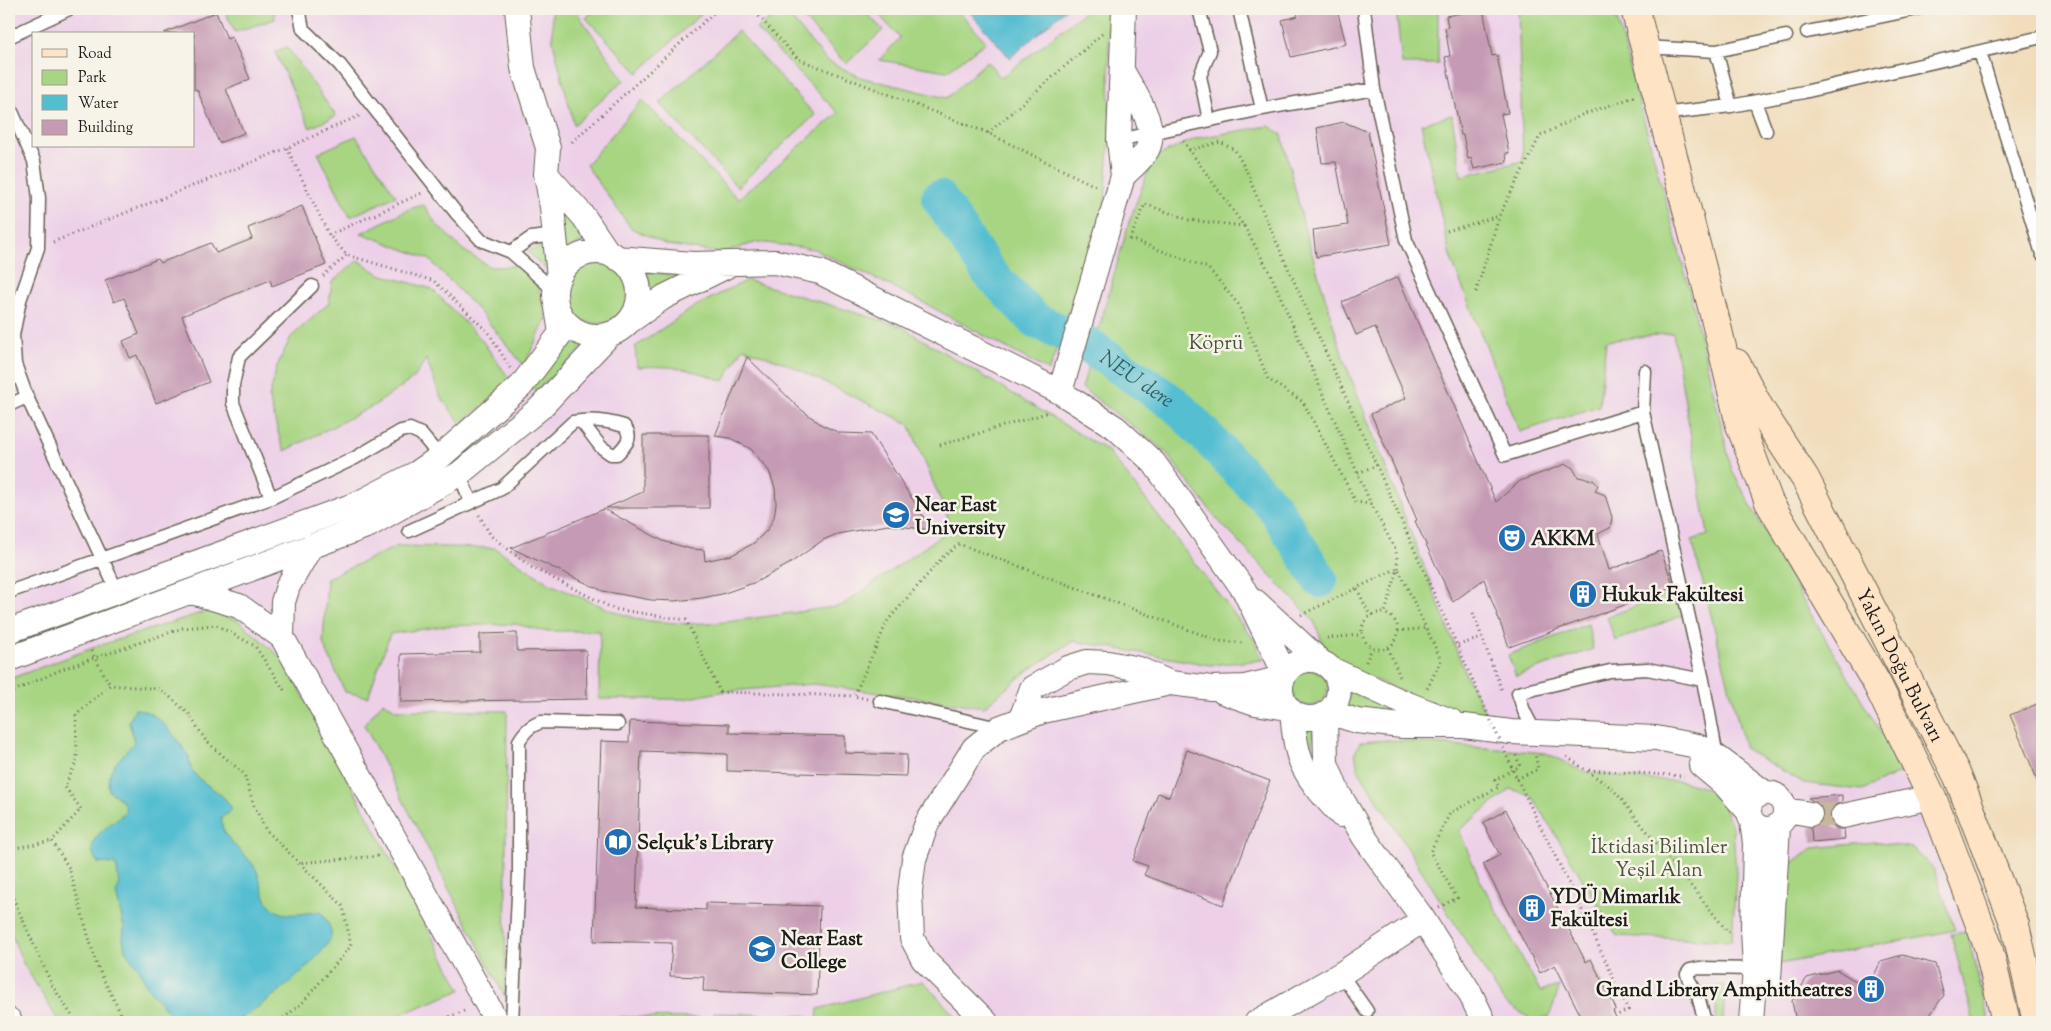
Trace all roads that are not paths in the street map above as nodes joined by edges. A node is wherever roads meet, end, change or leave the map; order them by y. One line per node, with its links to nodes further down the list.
1 (68, 9): 9 (lane)
2 (299, 9): 32 (lane)
3 (517, 9): 29 (street)
4 (1199, 9): 25 (lane)
5 (1239, 9): 24 (lane)
6 (1364, 9): 19 (lane)
7 (1634, 9): 15 (main road)
8 (1917, 9): 11 (lane)
9 (55, 12): 13 (lane)
10 (1124, 12): 18 (street)
11 (1807, 32)
12 (1786, 36): 16 (lane)
13 (9, 37)
14 (2042, 37): 17 (lane)
15 (1644, 47): 16 (lane); 20 (main road)
16 (1716, 51): 23 (lane)
17 (1980, 52): 21 (lane); 33 (lane)
18 (1121, 68): 26 (street); 28 (street)
19 (1374, 89): 24 (lane); 45 (lane)
20 (1658, 102): 23 (lane); 38 (main road)
21 (1755, 102): 23 (lane); 27 (lane)
22 (9, 105): 41 (lane)
23 (1731, 106)
24 (1262, 109): 25 (lane)
25 (1209, 120): 26 (lane)
26 (1163, 130): 28 (lane); 30 (street)
27 (1766, 131)
28 (1119, 140): 30 (street)
29 (546, 174): 31 (street); 34 (street)
30 (1123, 176): 43 (street)
31 (555, 236): 32 (lane); 37 (street)
32 (511, 252): 37 (lane)
33 (2042, 254)
34 (613, 256): 35 (street); 37 (street); 39 (street)
35 (735, 263): 39 (street); 43 (street)
36 (312, 286): 49 (lane)
37 (557, 292): 39 (street); 47 (street)
38 (1717, 326): 77 (main road); 96 (main road, Yakın Doğu Bulvarı)
39 (618, 329): 48 (street)
40 (1645, 371): 45 (lane)
41 (14, 374): 42 (lane)
42 (27, 397): 44 (lane); 53 (lane)
43 (1058, 401): 54 (street)
44 (9, 405)
45 (1643, 412): 63 (lane)
46 (581, 421): 50 (lane)
47 (440, 457): 49 (lane); 55 (street)
48 (459, 474): 50 (lane); 52 (street)
49 (271, 498): 53 (lane)
50 (471, 502): 51 (lane)
51 (409, 531)
52 (311, 546): 57 (street); 59 (street)
53 (102, 559): 55 (lane); 56 (lane)
54 (1244, 590): 61 (street); 62 (street)
55 (117, 591): 58 (street)
56 (9, 592)
57 (192, 592): 59 (street); 60 (street)
58 (9, 631)
59 (282, 637): 87 (street)
60 (9, 659)
61 (1327, 666): 62 (street); 68 (street); 71 (street)
62 (1284, 676): 65 (street); 67 (street)
63 (1703, 680): 73 (lane); 75 (lane)
64 (1170, 683): 65 (street); 69 (street); 69 (street)
65 (1211, 688): 67 (street)
66 (880, 701): 72 (lane)
67 (1290, 710): 68 (street); 82 (street)
68 (1327, 713): 71 (street); 82 (street)
69 (1021, 719): 72 (street)
70 (618, 724): 88 (lane)
71 (1464, 726): 73 (street)
72 (999, 728): 89 (street)
73 (1535, 732): 74 (street)
74 (1685, 750): 75 (street); 79 (street)
75 (1717, 757): 76 (street)
76 (1764, 793): 79 (street); 81 (street)
77 (1932, 797): 80 (street); 95 (main road)
78 (1810, 814): 81 (street)
79 (1751, 816): 81 (street); 84 (street)
80 (1843, 816)
81 (1782, 818): 94 (street)
82 (1364, 838): 83 (street)
83 (1422, 918): 85 (street); 91 (street)
84 (1755, 970): 92 (lane); 93 (street)
85 (1341, 974): 86 (lane); 90 (street)
86 (1367, 1011)
87 (497, 1022)
88 (512, 1022)
89 (986, 1022)
90 (1257, 1022)
91 (1484, 1022)
92 (1705, 1022)
93 (1751, 1022)
94 (1766, 1022)
95 (2006, 1022)
96 (2037, 1022)

